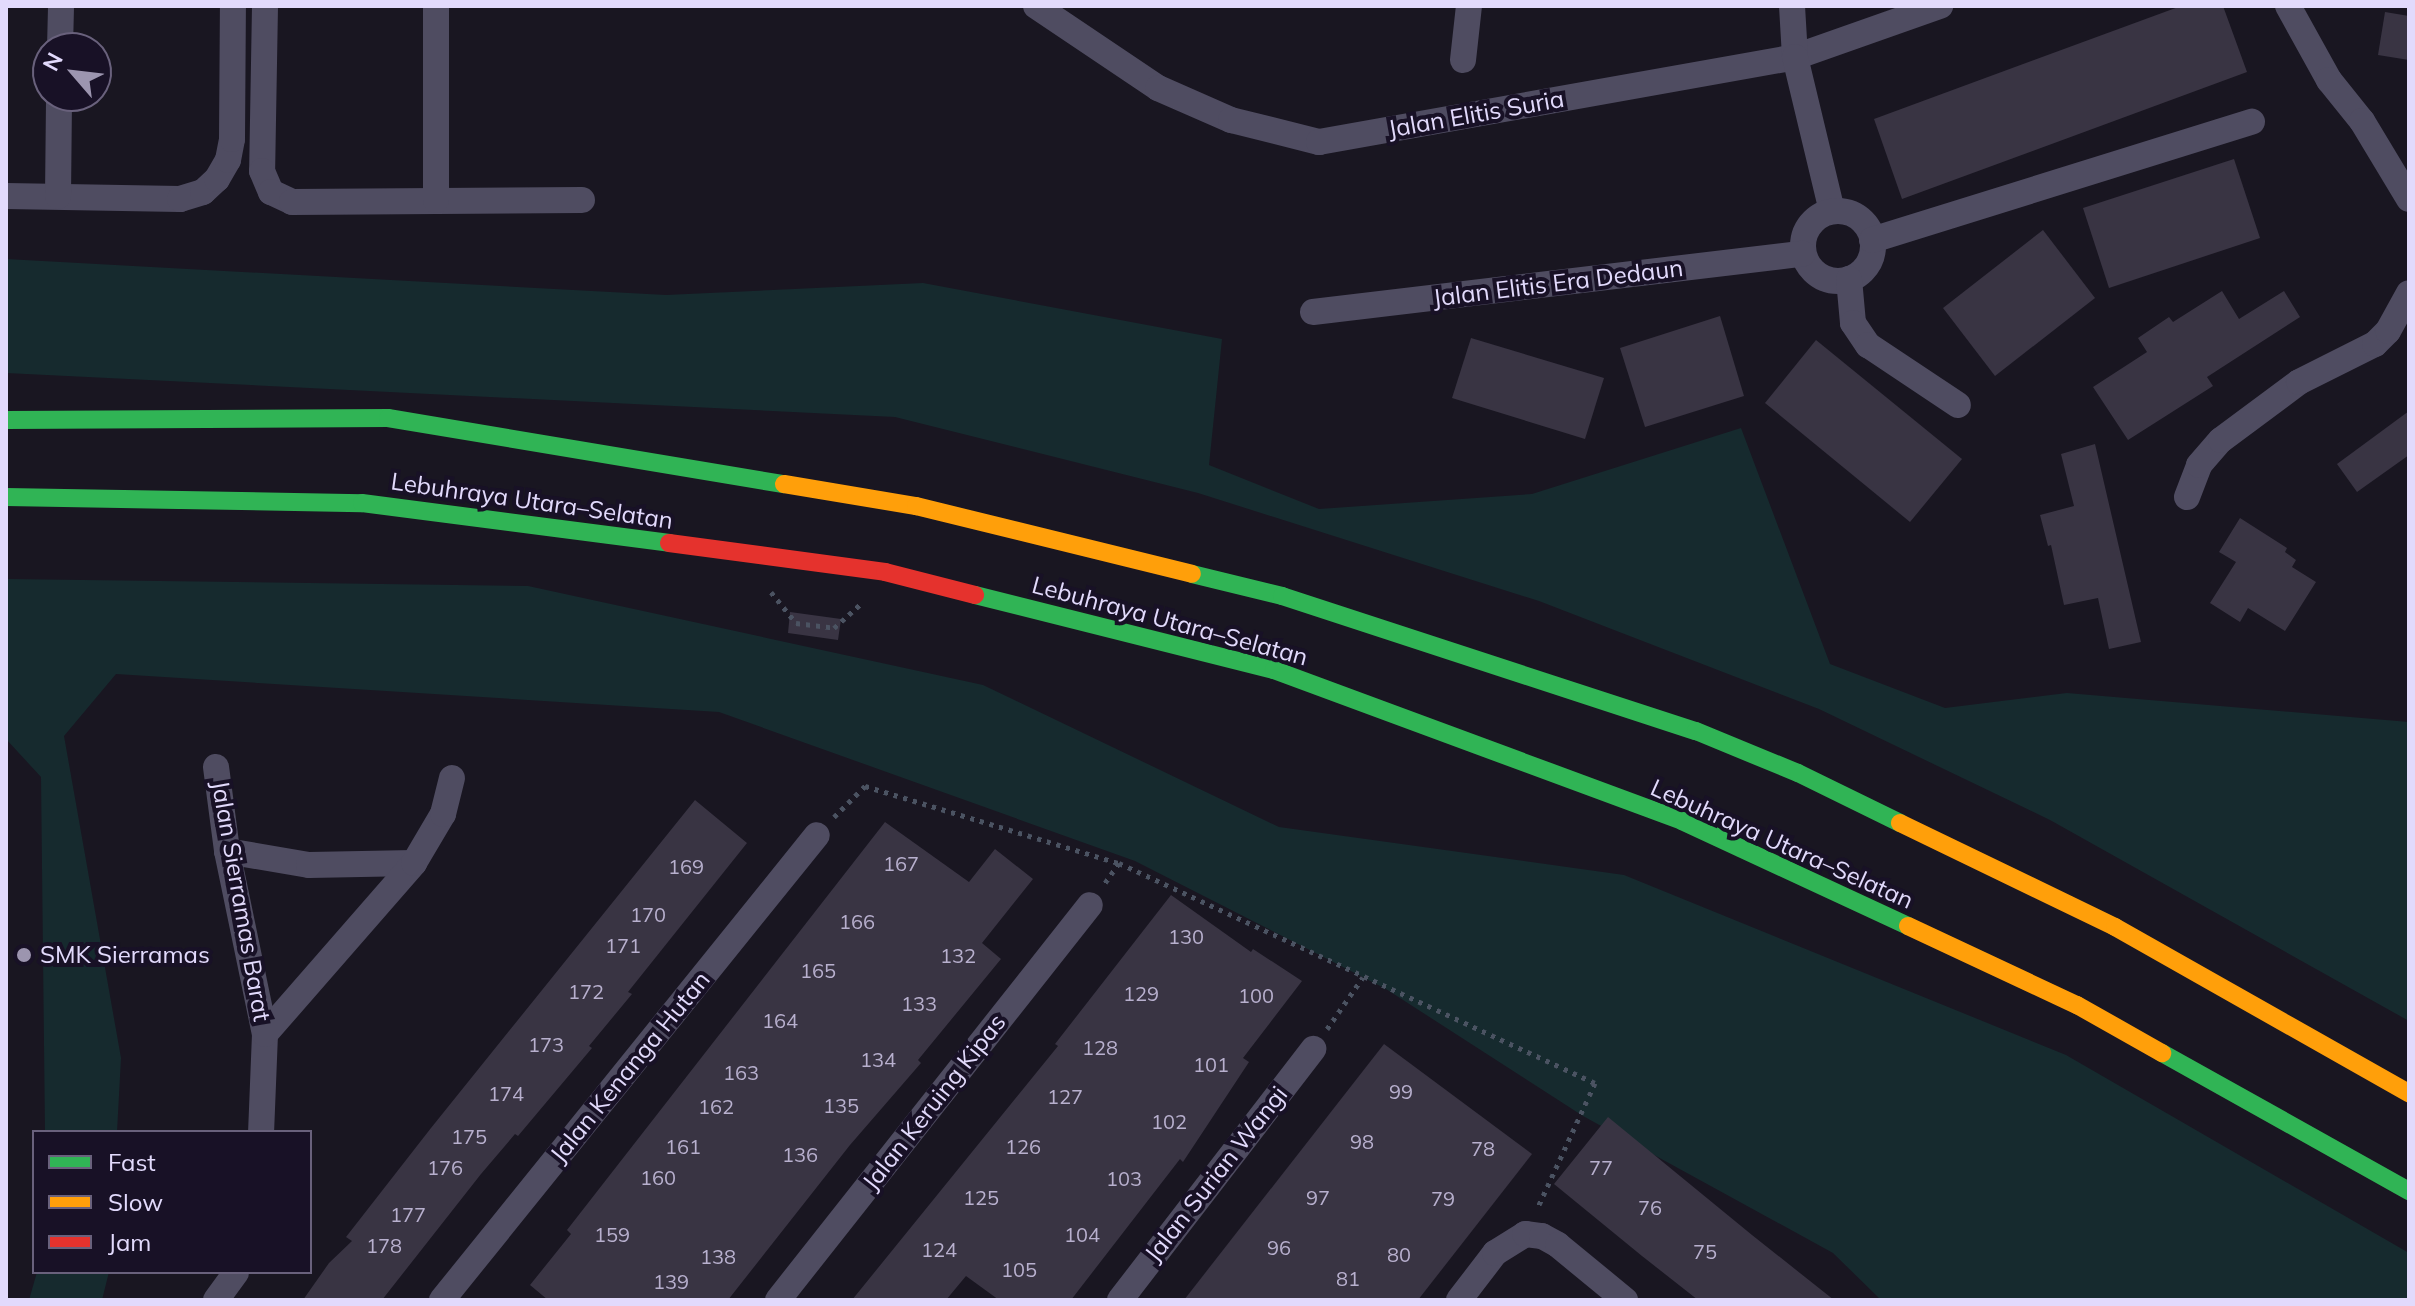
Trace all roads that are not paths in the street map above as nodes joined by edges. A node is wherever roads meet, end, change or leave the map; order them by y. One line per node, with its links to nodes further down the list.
1 (61, 6): 10 (street)
2 (233, 6): 16 (street)
3 (265, 6): 18 (street)
4 (436, 6): 18 (street)
5 (1036, 6): 11 (street, Jalan Elitis Suria)
6 (1469, 6): 12 (street)
7 (1792, 6): 11 (street)
8 (1940, 6): 11 (street, Jalan Elitis Suria)
9 (2288, 6): 17 (street)
10 (60, 32)
11 (1795, 57): 20 (street)
12 (1463, 60)
13 (59, 112): 16 (street)
14 (2252, 122): 21 (street)
15 (6, 196): 16 (street)
16 (58, 196)
17 (2409, 199)
18 (436, 200): 19 (street)
19 (582, 200)
20 (1832, 211): 21 (street); 22 (street)
21 (1872, 240): 23 (street)
22 (1803, 254): 23 (street); 25 (street, Jalan Elitis Era Dedaun)
23 (1849, 279): 26 (street)
24 (2409, 293): 29 (street)
25 (1313, 312)
26 (1958, 405)
27 (6, 420): 38 (highway, Lebuhraya Utara–Selatan)
28 (6, 497): 40 (highway, Lebuhraya Utara–Selatan)
29 (2187, 497)
30 (216, 767): 33 (street, Jalan Sierramas Barat)
31 (452, 778): 34 (street)
32 (817, 835): 43 (street, Jalan Kenanga Hutan)
33 (227, 851): 34 (street); 36 (street, Jalan Sierramas Barat)
34 (414, 863): 36 (street)
35 (1090, 905): 44 (street, Jalan Keruing Kipas)
36 (265, 1034): 39 (street, Jalan Sierramas Barat)
37 (1313, 1049): 45 (street, Jalan Surian Wangi)
38 (2409, 1093)
39 (261, 1130)
40 (2409, 1191)
41 (235, 1274): 42 (street)
42 (216, 1300)
43 (443, 1300)
44 (778, 1300)
45 (1120, 1300)
46 (1459, 1300): 47 (street)
47 (1625, 1300)

